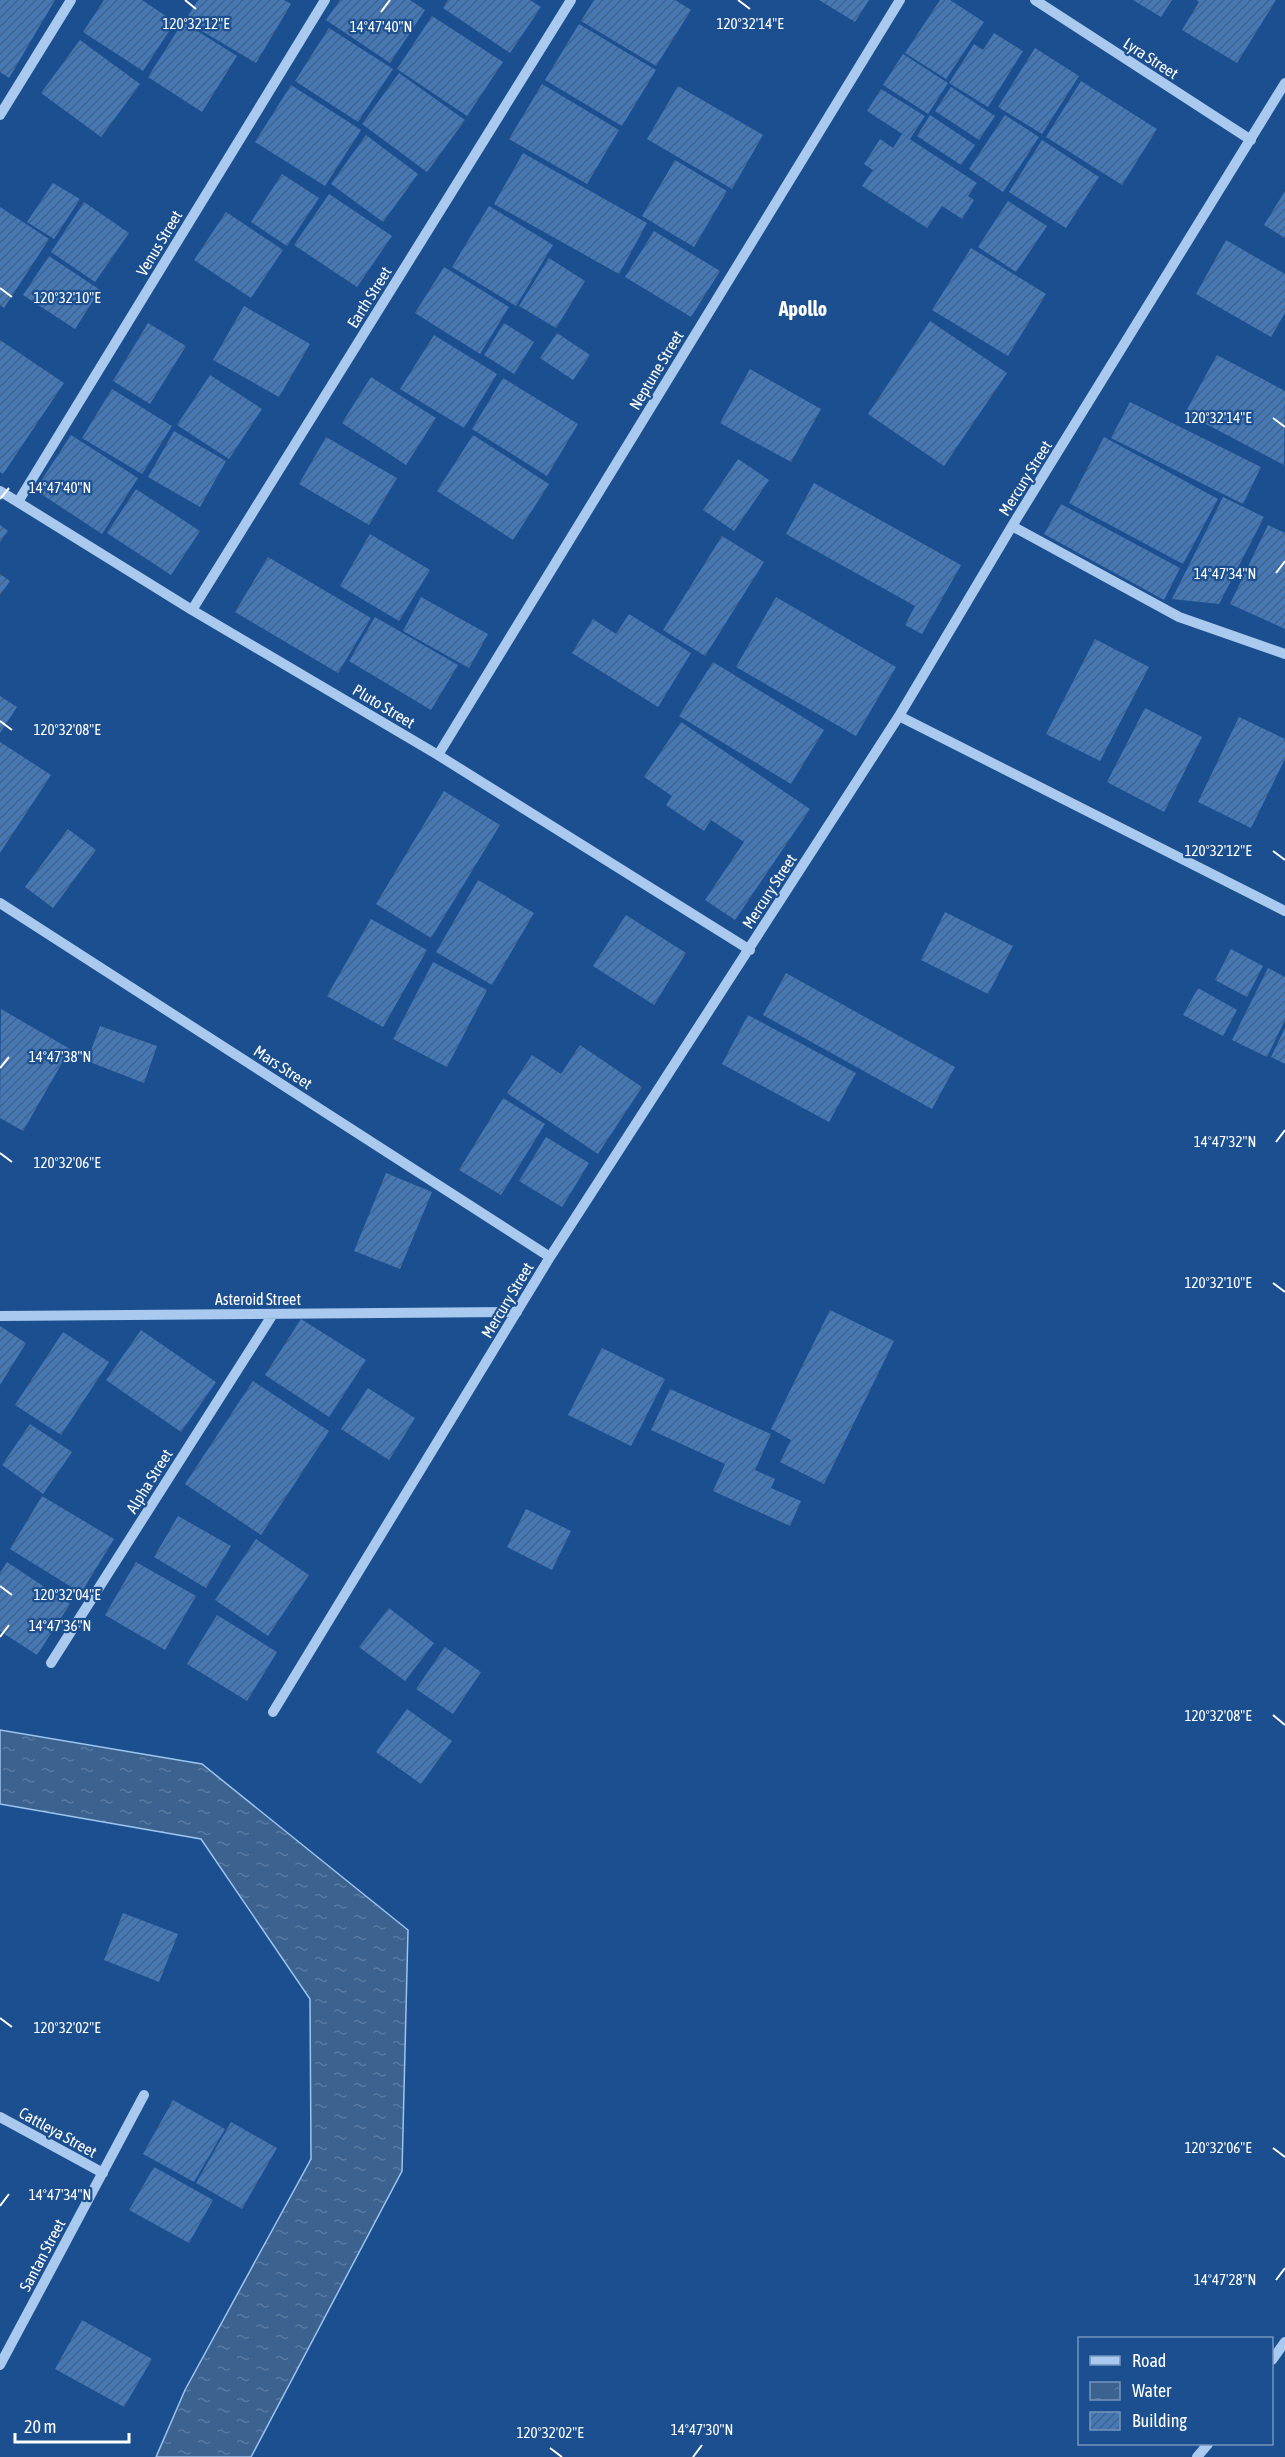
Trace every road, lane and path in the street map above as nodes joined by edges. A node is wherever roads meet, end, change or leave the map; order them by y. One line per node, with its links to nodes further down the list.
1 (71, 0): 7 (street)
2 (325, 0): 10 (street, Venus Street)
3 (571, 0): 12 (street, Earth Street)
4 (900, 0): 15 (street, Neptune Street)
5 (1035, 0): 8 (street, Lyra Street)
6 (1285, 82): 8 (street, Mercury Street)
7 (0, 115)
8 (1251, 140): 11 (street, Mercury Street)
9 (0, 491): 10 (street, Pluto Street)
10 (18, 502): 12 (street, Pluto Street)
11 (1012, 526): 13 (street); 14 (street, Mercury Street)
12 (192, 610): 15 (street, Pluto Street)
13 (1285, 654)
14 (899, 716): 17 (street); 18 (street, Mercury Street)
15 (438, 755): 18 (street, Pluto Street)
16 (0, 903): 19 (street, Mars Street)
17 (1285, 911)
18 (750, 950): 19 (street, Mercury Street)
19 (550, 1257): 20 (street, Mercury Street)
20 (517, 1312): 21 (street, Asteroid Street); 24 (street, Mercury Street)
21 (273, 1314): 22 (street, Asteroid Street); 23 (street, Alpha Street)
22 (0, 1316)
23 (51, 1663)
24 (273, 1712)
25 (144, 2096): 27 (street, Santan Street)
26 (0, 2117): 27 (street, Cattleya Street)
27 (103, 2173): 30 (street, Santan Street)
28 (1285, 2342): 29 (street)
29 (1273, 2359)
30 (0, 2365)
31 (1207, 2445): 32 (street)
32 (1197, 2457)

